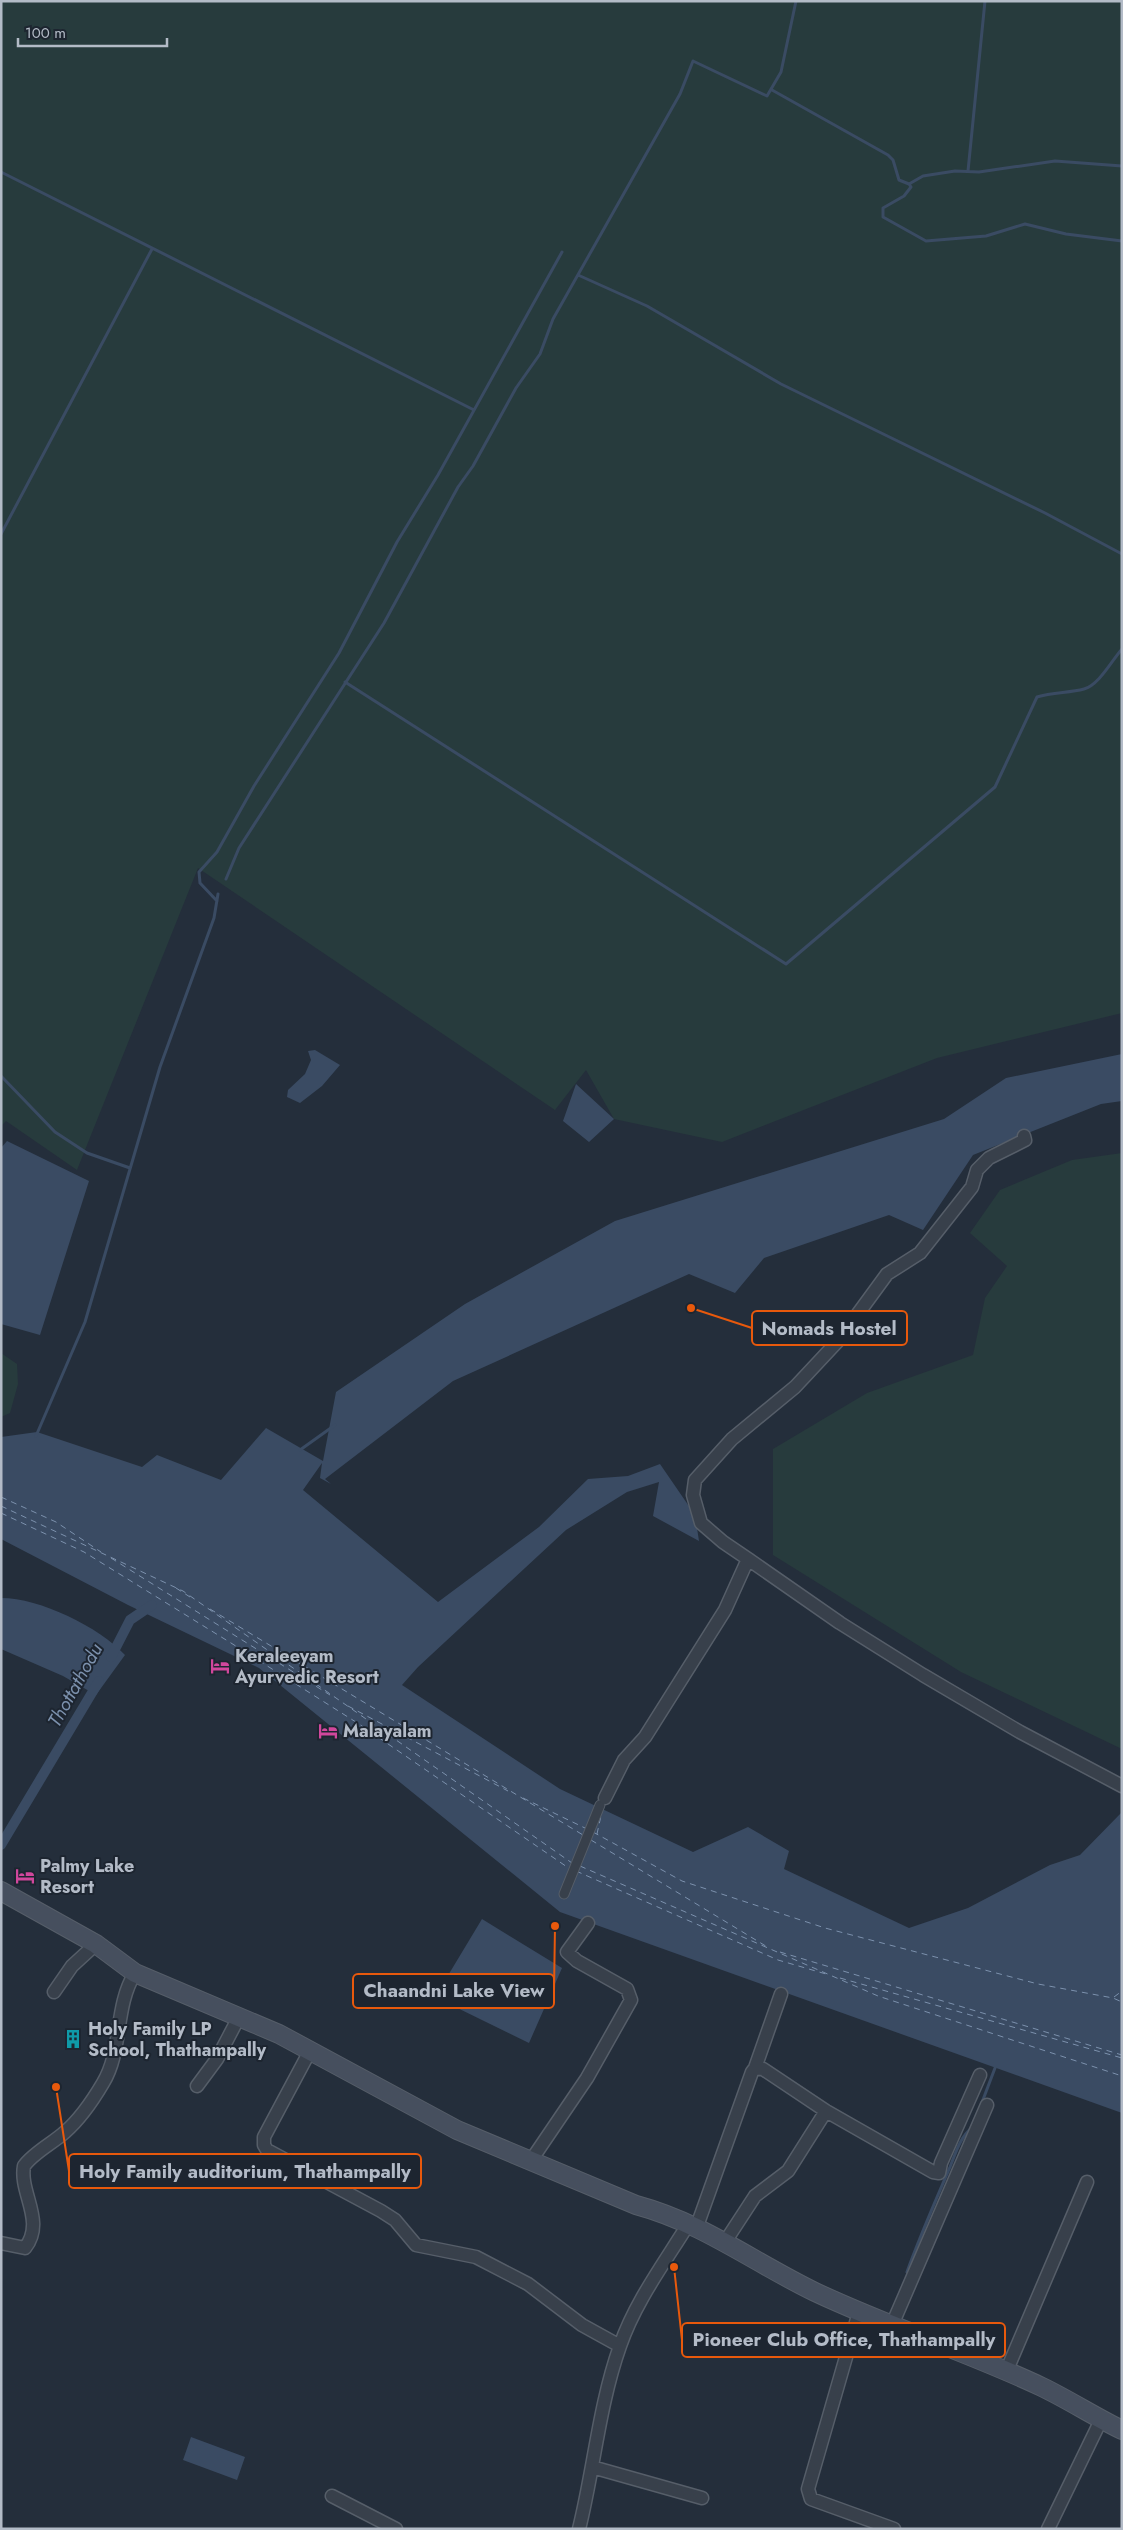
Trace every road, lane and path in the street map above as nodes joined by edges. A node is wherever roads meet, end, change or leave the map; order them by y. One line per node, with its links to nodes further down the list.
1 (1024, 1136): 2 (street)
2 (748, 1558): 3 (street); 4 (street)
3 (1122, 1786)
4 (603, 1802): 6 (street)
5 (1, 1891): 8 (main road)
6 (564, 1894)
7 (588, 1923): 19 (street)
8 (96, 1944): 9 (main road); 10 (street)
9 (135, 1973): 12 (main road); 23 (street)
10 (54, 1992)
11 (781, 1994): 14 (street)
12 (240, 2017): 13 (main road); 16 (street)
13 (311, 2049): 19 (main road); 26 (street)
14 (755, 2068): 18 (street); 21 (street)
15 (980, 2074): 18 (street)
16 (197, 2086)
17 (987, 2105): 25 (street)
18 (826, 2111): 22 (street)
19 (530, 2162): 21 (main road)
20 (1087, 2182): 27 (street)
21 (693, 2225): 22 (main road); 26 (street)
22 (725, 2242): 24 (main road)
23 (1, 2244)
24 (859, 2312): 25 (main road); 35 (street)
25 (892, 2325): 27 (main road)
26 (620, 2346): 30 (street)
27 (1006, 2372): 28 (main road)
28 (1101, 2420): 29 (main road); 36 (street)
29 (1122, 2430)
30 (592, 2467): 32 (street); 34 (street)
31 (332, 2496): 33 (street)
32 (702, 2498)
33 (396, 2529)
34 (579, 2529)
35 (894, 2529)
36 (1048, 2529)

